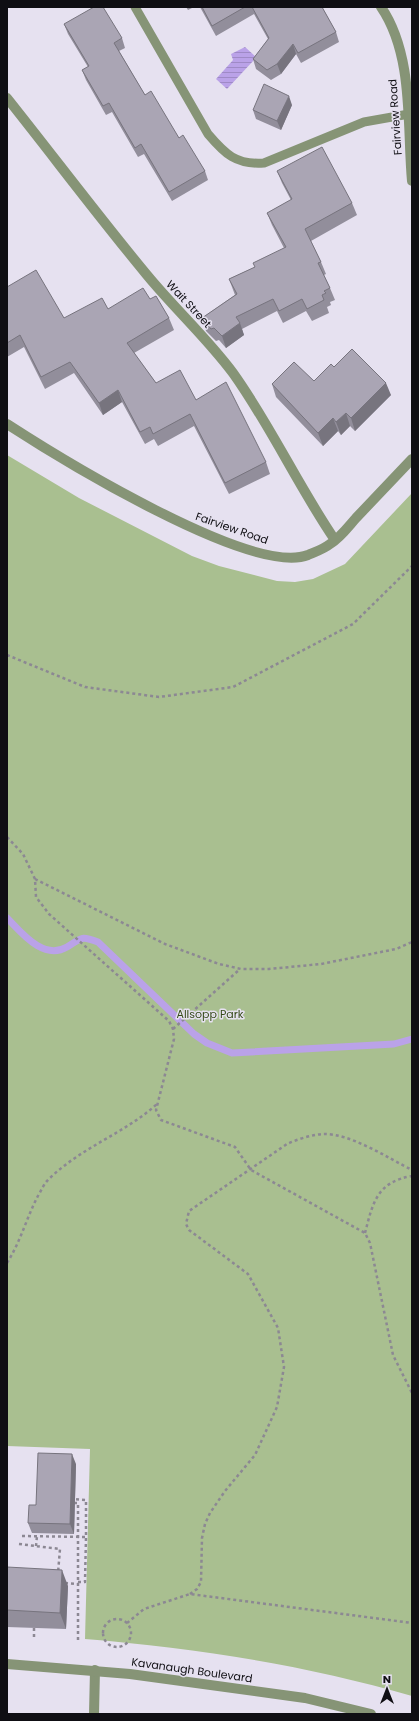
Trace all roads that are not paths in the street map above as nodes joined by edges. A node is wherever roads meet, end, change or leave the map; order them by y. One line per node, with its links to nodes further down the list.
1 (135, 7): 4 (lane)
2 (381, 7): 4 (street, Fairview Road)
3 (7, 98): 8 (street, Wait Street)
4 (409, 114): 5 (street, Fairview Road)
5 (412, 181)
6 (7, 424): 8 (street, Fairview Road)
7 (412, 459): 8 (street, Fairview Road)
8 (335, 540)
9 (7, 1664): 10 (street, Kavanaugh Boulevard)
10 (95, 1670): 11 (street); 12 (street, Kavanaugh Boulevard)
11 (94, 1714)
12 (371, 1714)

